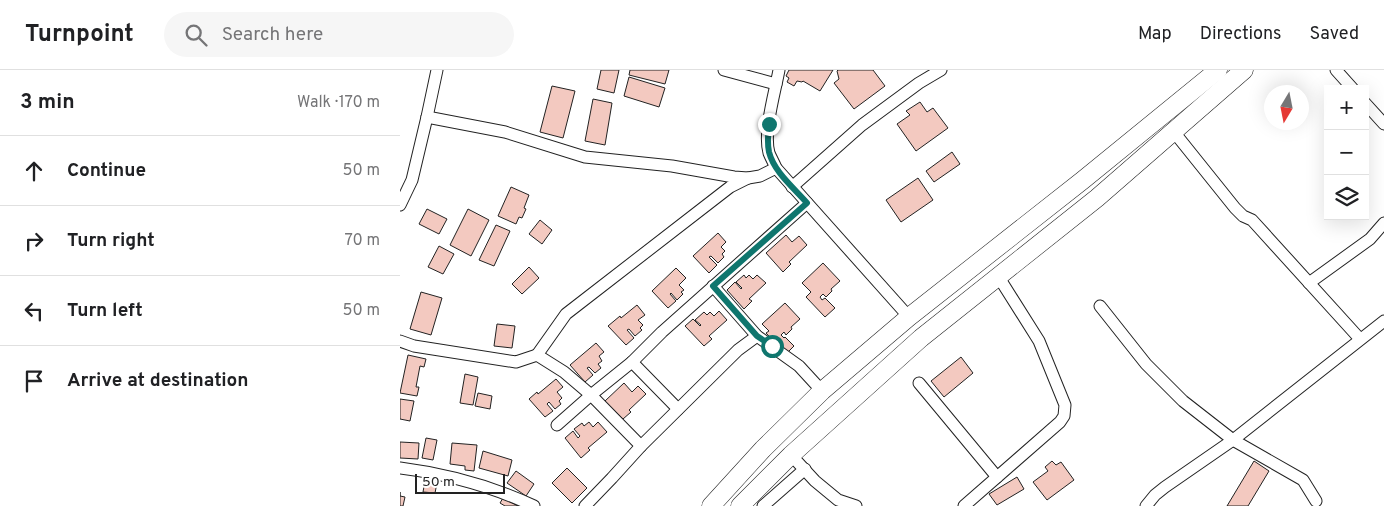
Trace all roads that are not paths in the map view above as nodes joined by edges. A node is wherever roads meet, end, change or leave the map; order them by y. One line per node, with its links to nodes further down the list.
1 (437, 70): 11 (street)
2 (724, 70): 8 (street)
3 (779, 70): 8 (street)
4 (941, 70): 16 (street)
5 (1218, 70): 24 (main road)
6 (1244, 70): 13 (main road)
7 (1336, 70): 9 (street)
8 (776, 84): 14 (street)
9 (1349, 85)
10 (1369, 107): 12 (street)
11 (427, 117): 15 (street); 18 (street)
12 (1384, 124)
13 (1174, 132): 20 (main road); 21 (street)
14 (776, 168): 15 (street); 16 (street)
15 (748, 178): 29 (street)
16 (792, 187): 17 (street)
17 (807, 203): 22 (street); 24 (street)
18 (400, 205)
19 (1384, 223): 21 (street)
20 (998, 276): 38 (main road); 41 (street)
21 (1309, 283): 27 (street)
22 (713, 286): 26 (street); 30 (street)
23 (1100, 306): 36 (street)
24 (909, 317): 32 (main road)
25 (1383, 322): 27 (street)
26 (757, 336): 32 (street); 34 (street)
27 (1360, 339): 36 (street)
28 (400, 341): 29 (street)
29 (537, 355): 33 (street)
30 (632, 362): 33 (street); 34 (street)
31 (919, 383): 41 (street)
32 (822, 391): 43 (main road)
33 (591, 395): 35 (street); 37 (street)
34 (678, 409): 37 (street)
35 (557, 425)
36 (1233, 440): 42 (street); 50 (street)
37 (641, 446): 45 (street)
38 (791, 455): 40 (street); 46 (main road)
39 (400, 468): 44 (street)
40 (805, 469): 47 (street); 48 (street)
41 (997, 477): 49 (street)
42 (1316, 501)
43 (717, 504)
44 (534, 506)
45 (585, 506)
46 (740, 506)
47 (763, 506)
48 (856, 506)
49 (964, 506)
50 (1146, 506)

